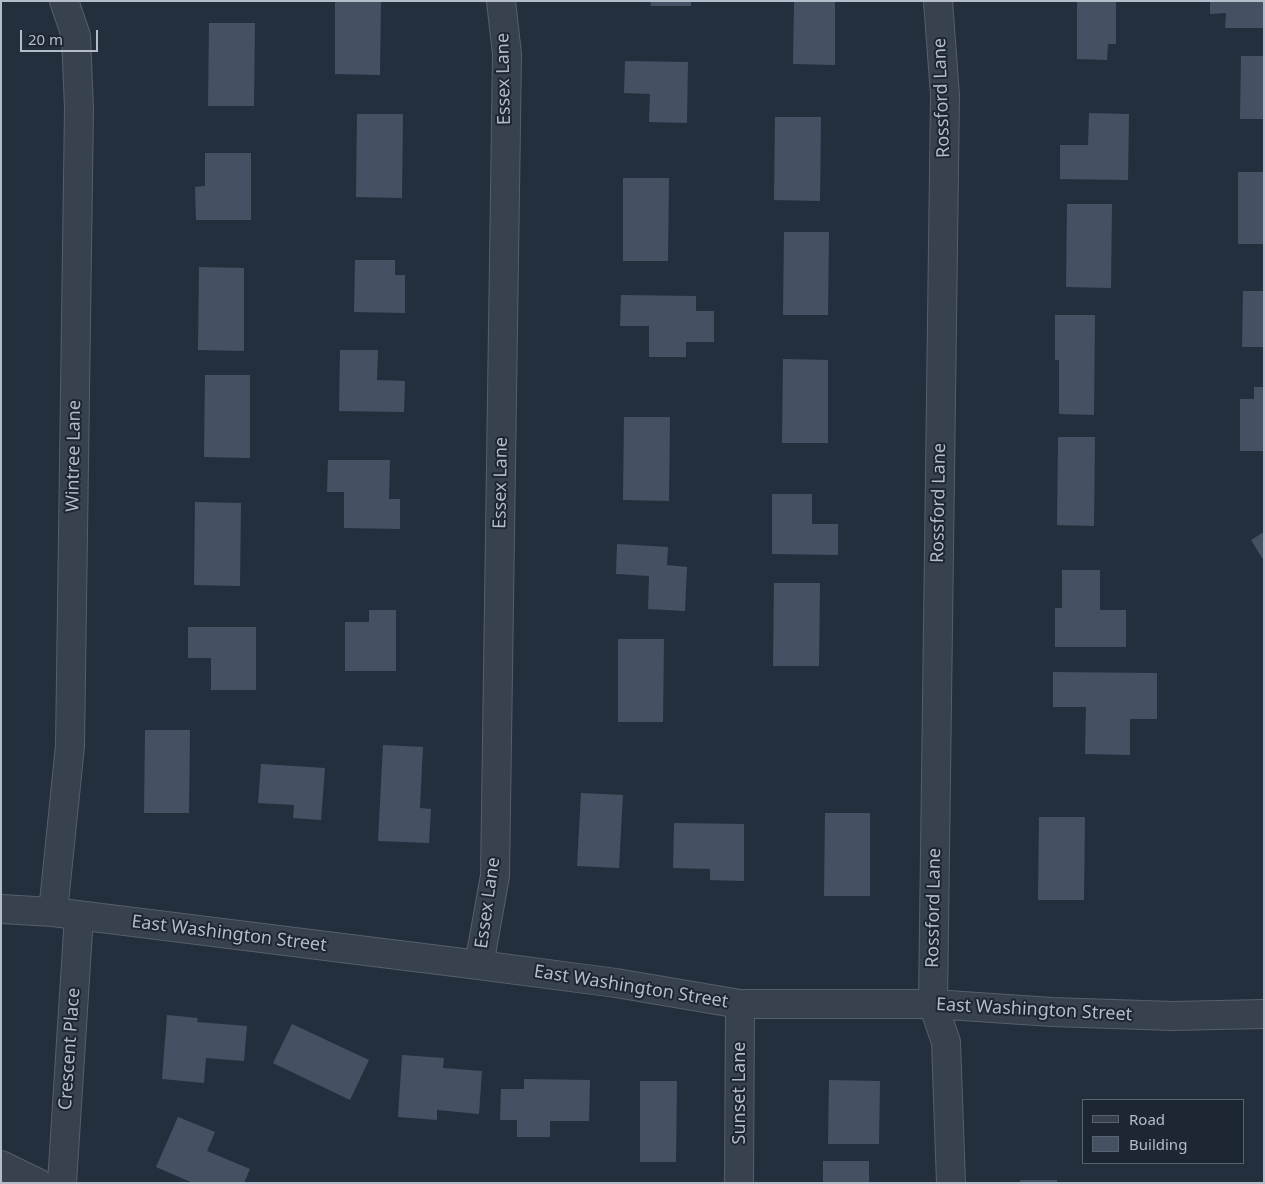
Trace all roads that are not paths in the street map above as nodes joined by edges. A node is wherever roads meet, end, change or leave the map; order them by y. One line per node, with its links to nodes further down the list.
1 (64, 1): 5 (street, Wintree Lane)
2 (500, 1): 6 (street, Essex Lane)
3 (938, 1): 8 (street, Rossford Lane)
4 (1, 909): 5 (street, East Washington Street)
5 (66, 914): 6 (street, East Washington Street); 12 (street, Crescent Place)
6 (479, 964): 7 (street, East Washington Street)
7 (740, 1004): 8 (street, East Washington Street); 13 (street, Sunset Lane)
8 (932, 1004): 9 (street, East Washington Street); 14 (street)
9 (1264, 1014)
10 (1, 1165): 11 (street)
11 (38, 1183)
12 (62, 1183)
13 (739, 1183)
14 (951, 1183)

